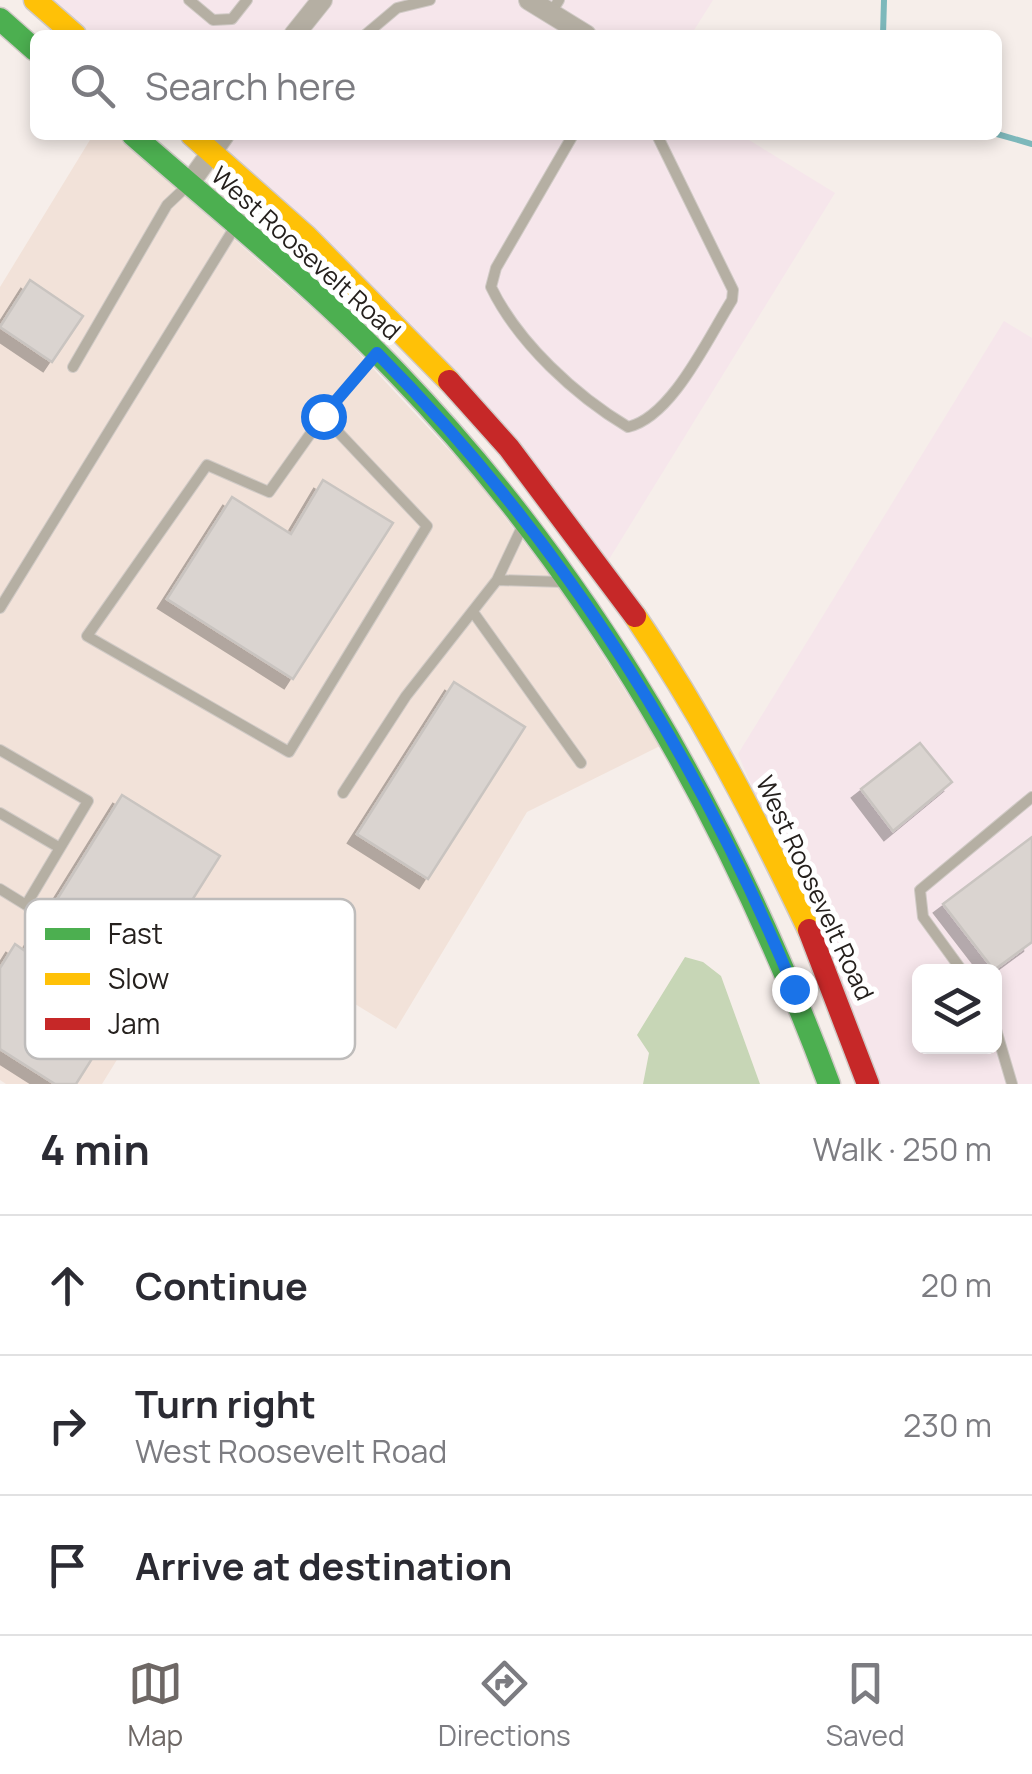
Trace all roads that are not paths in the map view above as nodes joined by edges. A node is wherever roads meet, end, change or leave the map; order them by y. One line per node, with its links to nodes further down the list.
1 (35, 0): 9 (main road)
2 (189, 0): 3 (lane)
3 (248, 0)
4 (322, 0): 10 (street)
5 (430, 0): 11 (lane)
6 (529, 0): 7 (street)
7 (555, 7): 12 (street)
8 (0, 20): 13 (main road)
9 (70, 30)
10 (298, 30)
11 (372, 30)
12 (580, 30)
13 (30, 46)
14 (139, 140): 18 (main road, West Roosevelt Road)
15 (571, 140): 16 (lane)
16 (659, 140)
17 (218, 144): 18 (street); 40 (main road, West Roosevelt Road)
18 (189, 184): 19 (main road, West Roosevelt Road); 21 (lane)
19 (236, 224): 20 (main road, West Roosevelt Road); 26 (lane)
20 (377, 353): 22 (lane); 23 (main road, West Roosevelt Road)
21 (73, 367)
22 (323, 416): 22 (lane)
23 (524, 519): 24 (lane); 25 (main road, West Roosevelt Road)
24 (497, 580): 25 (lane); 27 (lane)
25 (571, 583): 39 (main road, West Roosevelt Road)
26 (0, 608)
27 (473, 612): 29 (lane); 30 (lane)
28 (0, 750): 33 (lane)
29 (580, 762)
30 (343, 793)
31 (1032, 797): 37 (lane)
32 (0, 813): 33 (lane)
33 (60, 848): 35 (lane)
34 (0, 888): 36 (lane)
35 (30, 899)
36 (25, 904)
37 (957, 964)
38 (1002, 1050): 41 (lane)
39 (828, 1084)
40 (868, 1084)
41 (1012, 1084)

